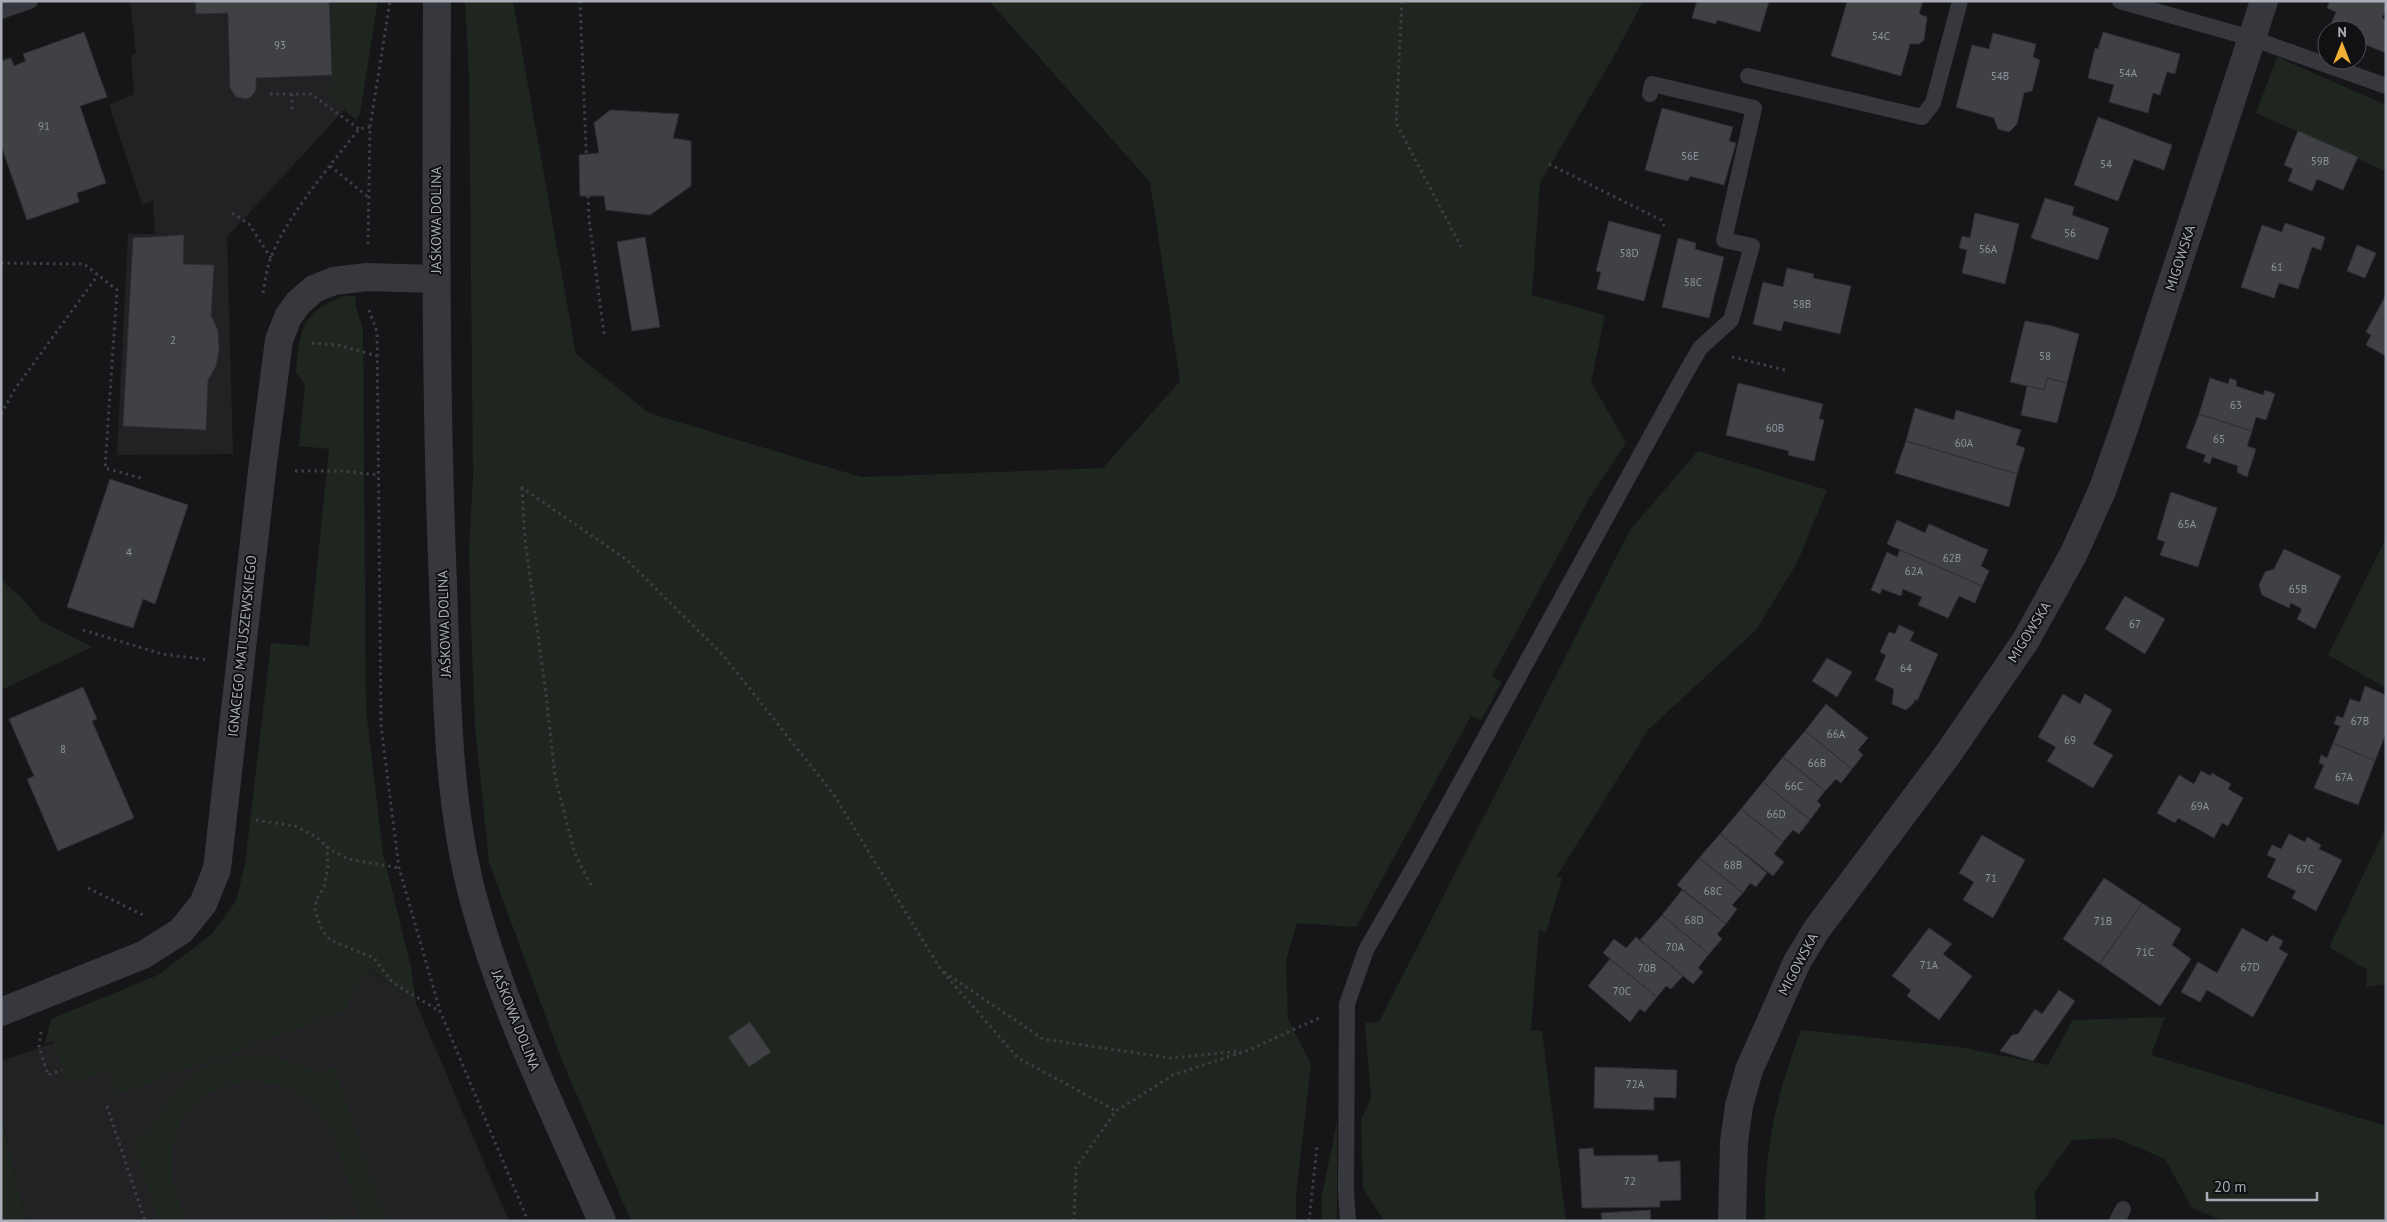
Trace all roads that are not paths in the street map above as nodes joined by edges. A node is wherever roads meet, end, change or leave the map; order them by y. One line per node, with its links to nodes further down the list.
1 (30, 1): 6 (lane)
2 (437, 1): 11 (street, JAŚKOWA DOLINA)
3 (1960, 1): 8 (lane)
4 (2120, 1): 7 (lane)
5 (2264, 1): 7 (street, MIGOWSKA)
6 (1, 11)
7 (2251, 38): 9 (lane); 13 (street, MIGOWSKA)
8 (1748, 76)
9 (2386, 86)
10 (1650, 94): 15 (lane)
11 (435, 279): 12 (street, IGNACEGO MATUSZEWSKIEGO); 14 (street, JAŚKOWA DOLINA)
12 (1, 1012)
13 (1732, 1216)
14 (602, 1221)
15 (1348, 1221)

